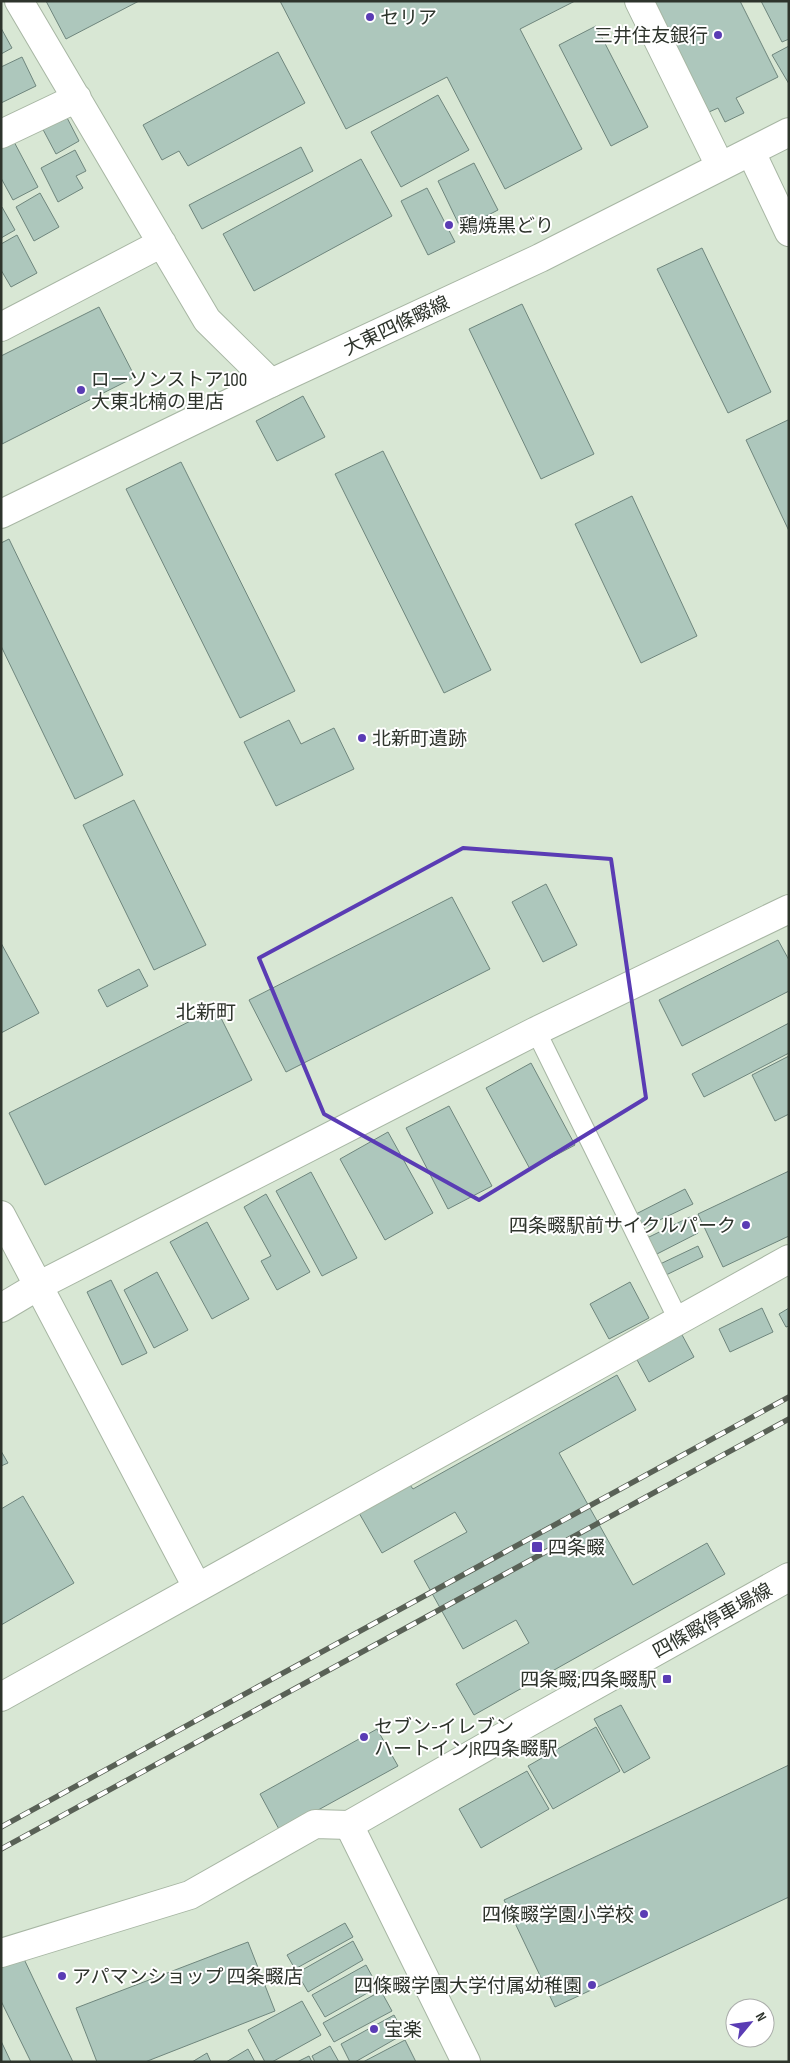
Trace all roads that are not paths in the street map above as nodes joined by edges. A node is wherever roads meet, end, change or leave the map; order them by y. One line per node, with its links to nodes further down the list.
1 (19, 1): 3 (street)
2 (639, 1): 7 (street)
3 (77, 98): 5 (street); 9 (street)
4 (789, 132): 6 (street, 大東四條畷線)
5 (1, 134)
6 (751, 152): 7 (street, 大東四條畷線); 8 (street)
7 (720, 166): 11 (street, 大東四條畷線)
8 (789, 232)
9 (162, 243): 10 (street); 11 (street)
10 (1, 327)
11 (271, 383): 12 (street, 大東四條畷線)
12 (1, 514)
13 (789, 909): 14 (street)
14 (536, 1031): 17 (street); 19 (lane)
15 (1, 1215): 17 (street)
16 (789, 1259): 19 (street)
17 (38, 1286): 18 (street); 21 (street)
18 (1, 1308)
19 (679, 1320): 21 (street)
20 (789, 1577): 23 (street, 四條畷停車場線)
21 (197, 1587): 22 (street)
22 (1, 1697)
23 (349, 1825): 24 (street); 25 (street)
24 (1, 1954)
25 (466, 2062)

